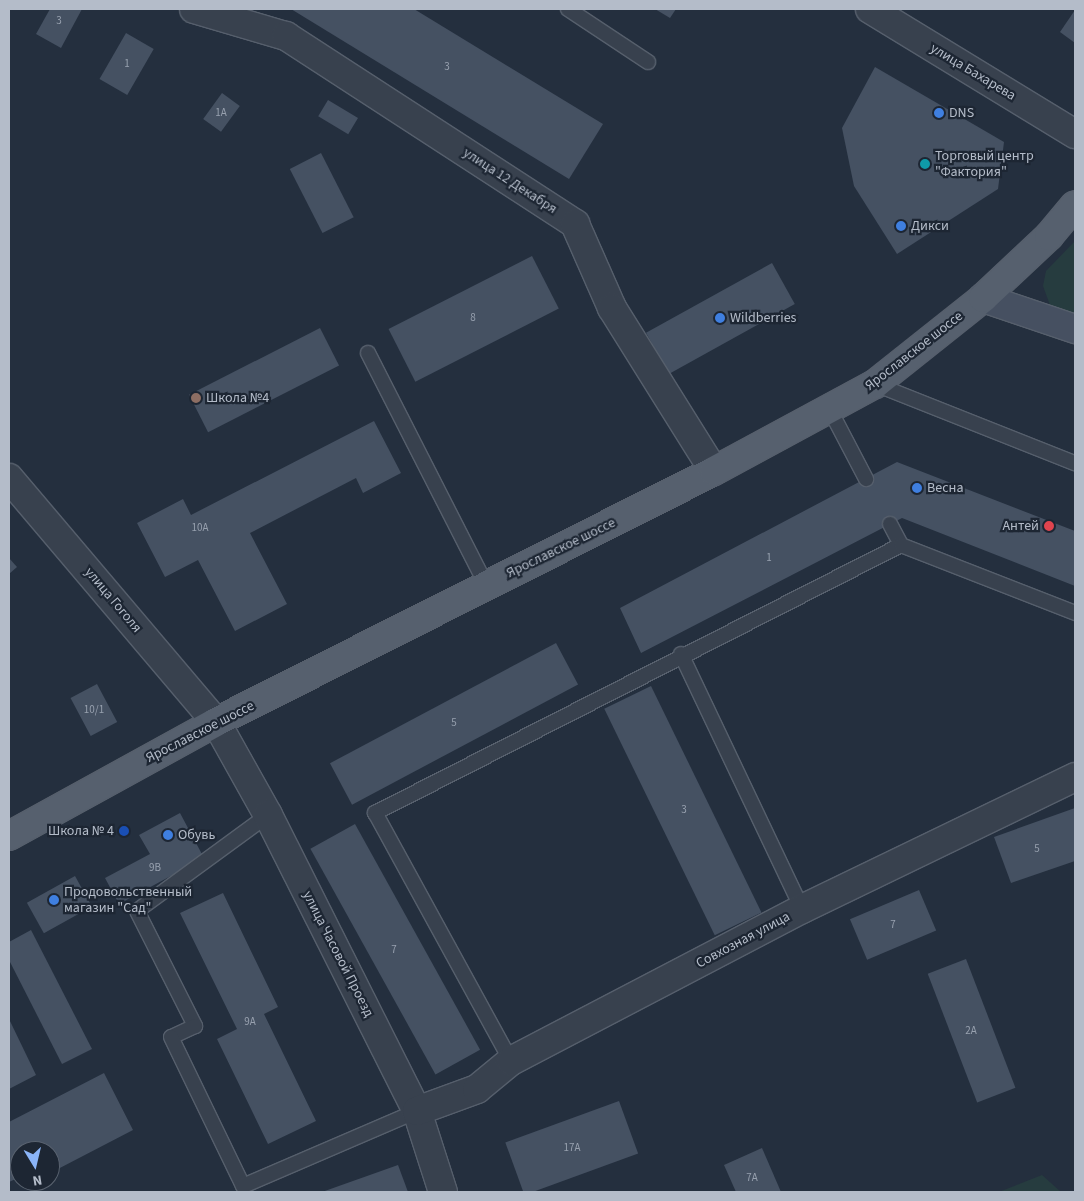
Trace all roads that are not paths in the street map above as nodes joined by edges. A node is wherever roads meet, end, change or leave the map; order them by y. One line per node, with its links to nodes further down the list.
1 (194, 9): 13 (street, улица 12 Декабря)
2 (568, 9): 4 (lane)
3 (870, 9): 5 (street, улица Бахарева)
4 (648, 62)
5 (1075, 134)
6 (1075, 205): 7 (main road, Ярославское шоссе)
7 (983, 298): 8 (main road); 10 (main road, Ярославское шоссе)
8 (1075, 330)
9 (368, 353): 18 (lane)
10 (876, 384): 11 (main road, Ярославское шоссе); 12 (lane)
11 (830, 410): 13 (main road, Ярославское шоссе); 15 (lane)
12 (1075, 463)
13 (714, 472): 18 (main road, Ярославское шоссе)
14 (9, 478): 21 (street, улица Гоголя)
15 (866, 479)
16 (890, 524): 17 (lane)
17 (901, 545): 19 (lane); 20 (lane)
18 (486, 585): 21 (main road, Ярославское шоссе)
19 (1075, 613)
20 (681, 654): 25 (lane); 26 (lane)
21 (216, 722): 23 (street, улица Часовой Проезд); 24 (main road, Ярославское шоссе)
22 (1075, 777): 25 (street, Совхозная улица)
23 (268, 815): 27 (street, улица Часовой Проезд); 27 (lane)
24 (9, 836)
25 (802, 909): 26 (street, Совхозная улица)
26 (511, 1061): 27 (street, Совхозная улица)
27 (417, 1111): 28 (street, улица Часовой Проезд)
28 (443, 1192)

